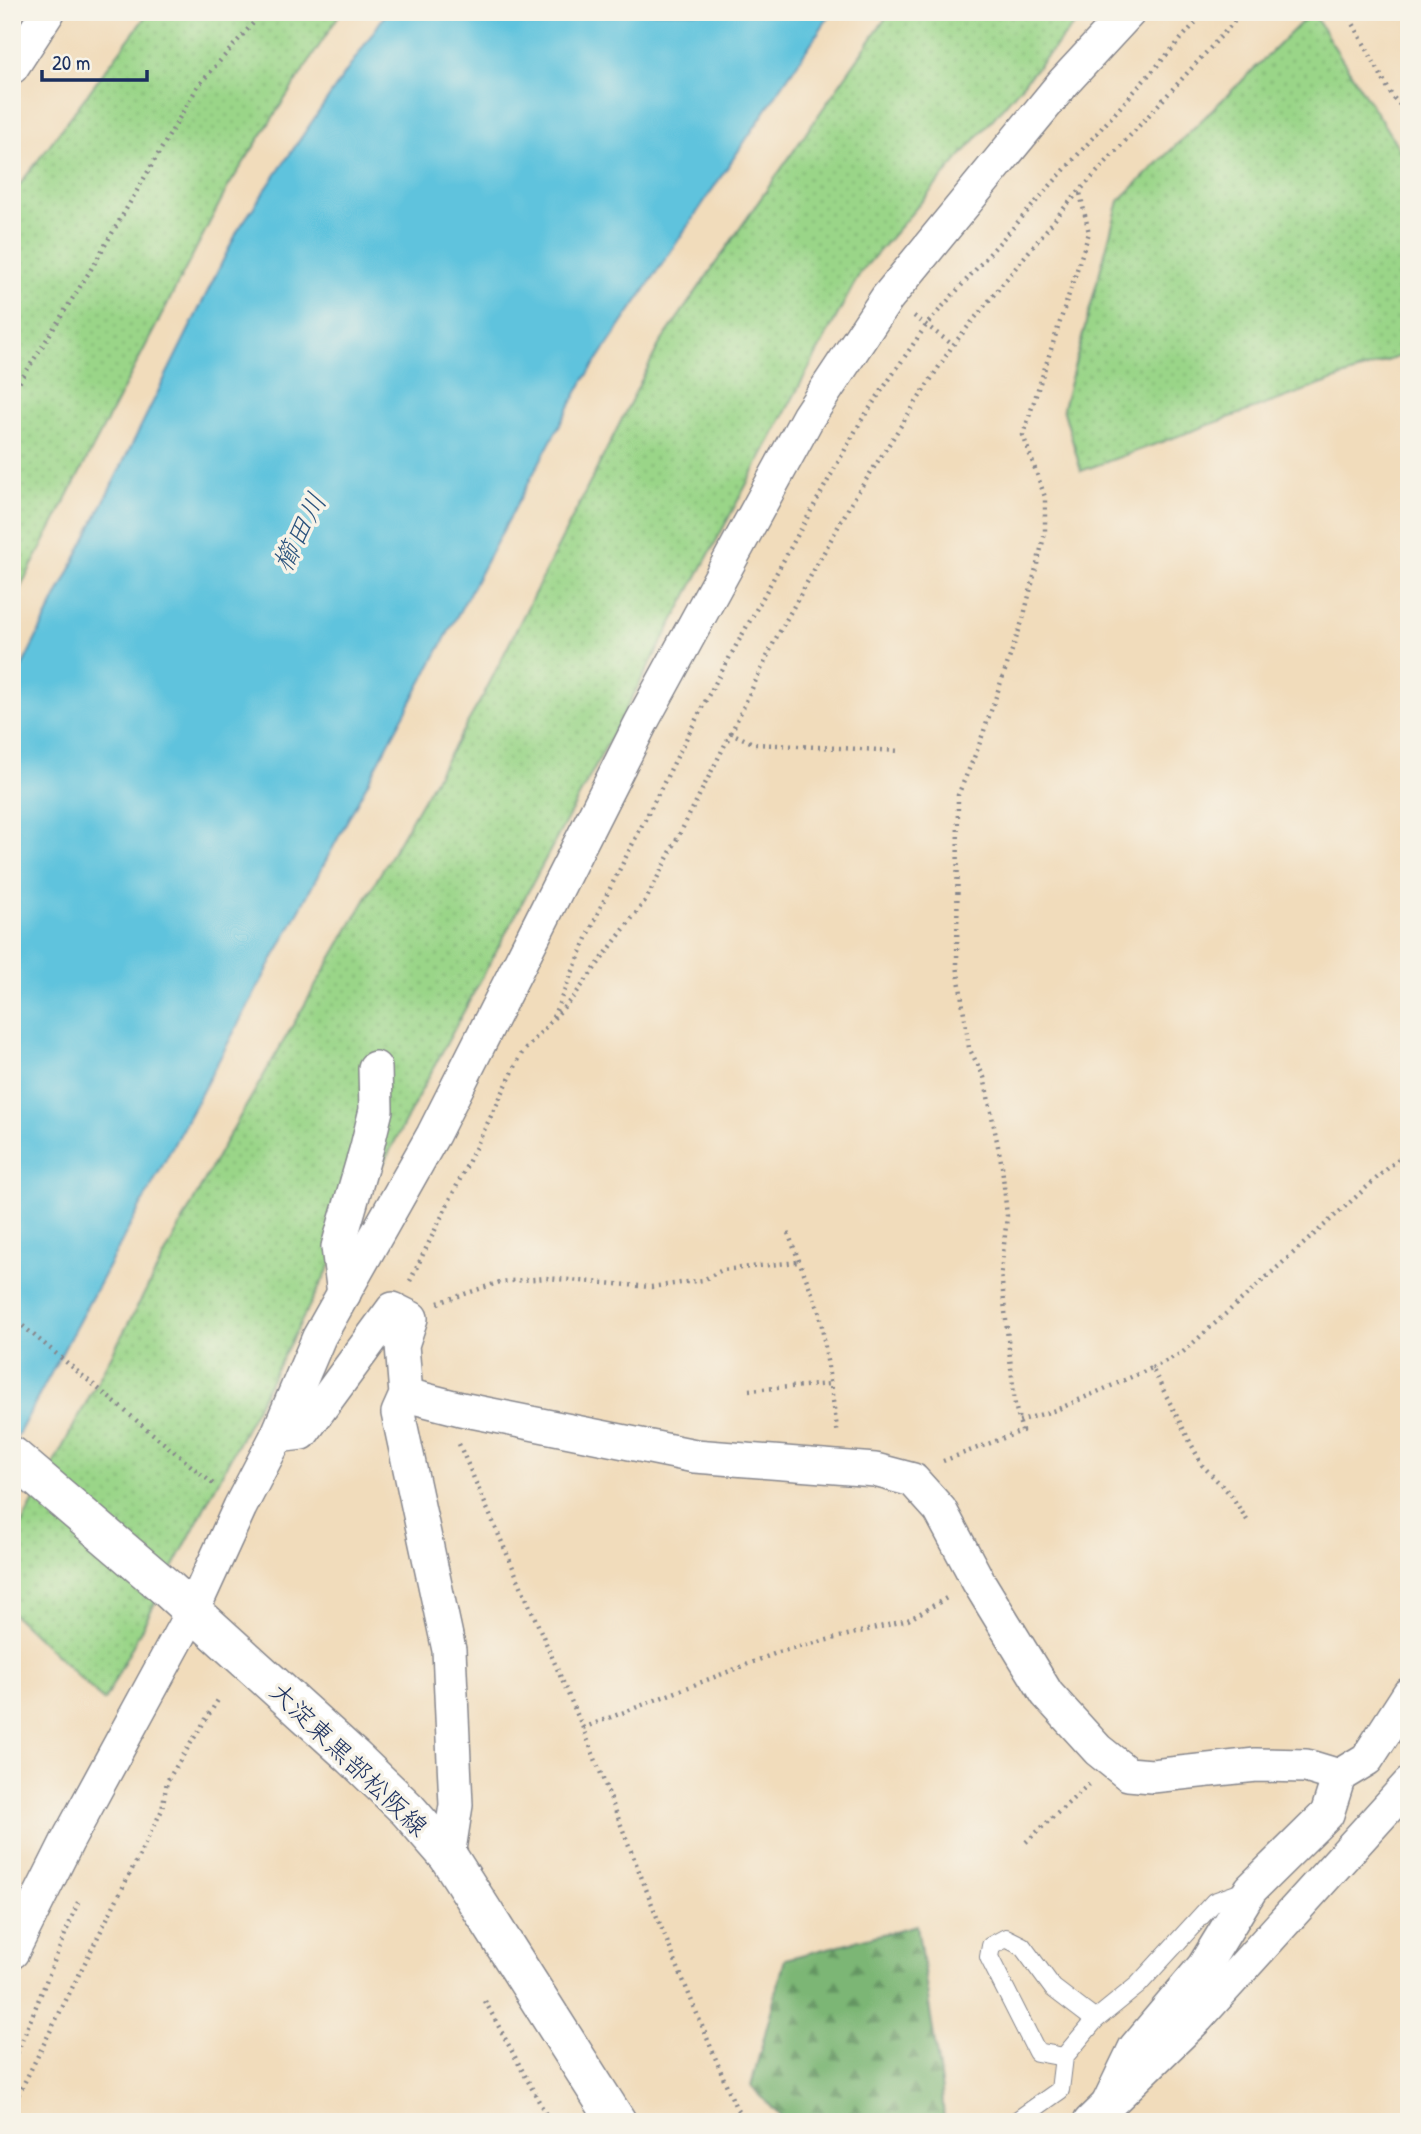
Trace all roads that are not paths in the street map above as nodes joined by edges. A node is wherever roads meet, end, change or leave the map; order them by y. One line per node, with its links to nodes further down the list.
1 (48, 12): 3 (street)
2 (1129, 12): 5 (street)
3 (12, 67)
4 (375, 1068): 5 (street)
5 (344, 1294): 7 (street)
6 (406, 1395): 7 (street); 11 (street); 13 (street)
7 (277, 1436): 9 (street)
8 (12, 1456): 9 (main road, 大淀東黒部松阪線)
9 (180, 1600): 13 (main road, 大淀東黒部松阪線); 15 (street)
10 (1409, 1694): 11 (street)
11 (1339, 1776): 14 (street)
12 (1409, 1784): 18 (street)
13 (448, 1856): 19 (main road, 大淀東黒部松阪線)
14 (1251, 1889): 16 (lane); 18 (street)
15 (12, 1952)
16 (1095, 2021): 17 (lane); 17 (lane)
17 (1064, 2057): 20 (lane)
18 (1100, 2112)
19 (617, 2122)
20 (1015, 2122)

